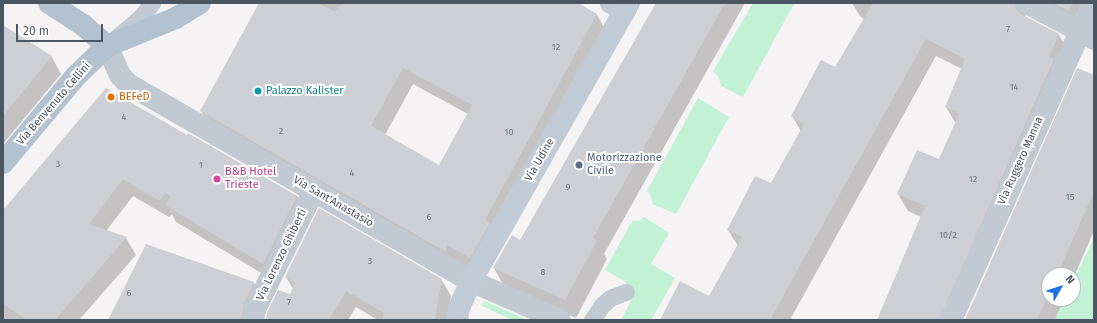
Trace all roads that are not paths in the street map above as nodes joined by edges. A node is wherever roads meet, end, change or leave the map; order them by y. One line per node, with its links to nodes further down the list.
1 (49, 3): 8 (main road)
2 (152, 3): 8 (lane)
3 (200, 3): 8 (main road)
4 (1027, 3): 7 (street)
5 (1092, 3): 7 (street, Via Ruggero Manna)
6 (622, 5): 11 (main road, Via Udine)
7 (1087, 35): 17 (street, Via Ruggero Manna)
8 (107, 46): 9 (main road, Via Benvenuto Cellini); 10 (street, Via Sant'Anastasio)
9 (3, 164)
10 (314, 190): 11 (street, Via Sant'Anastasio); 13 (street, Via Lorenzo Ghiberti)
11 (472, 281): 14 (main road, Via Udine); 15 (street, Via Sant'Anastasio)
12 (626, 292): 16 (lane)
13 (253, 320)
14 (457, 320)
15 (560, 320)
16 (592, 320)
17 (951, 320)

